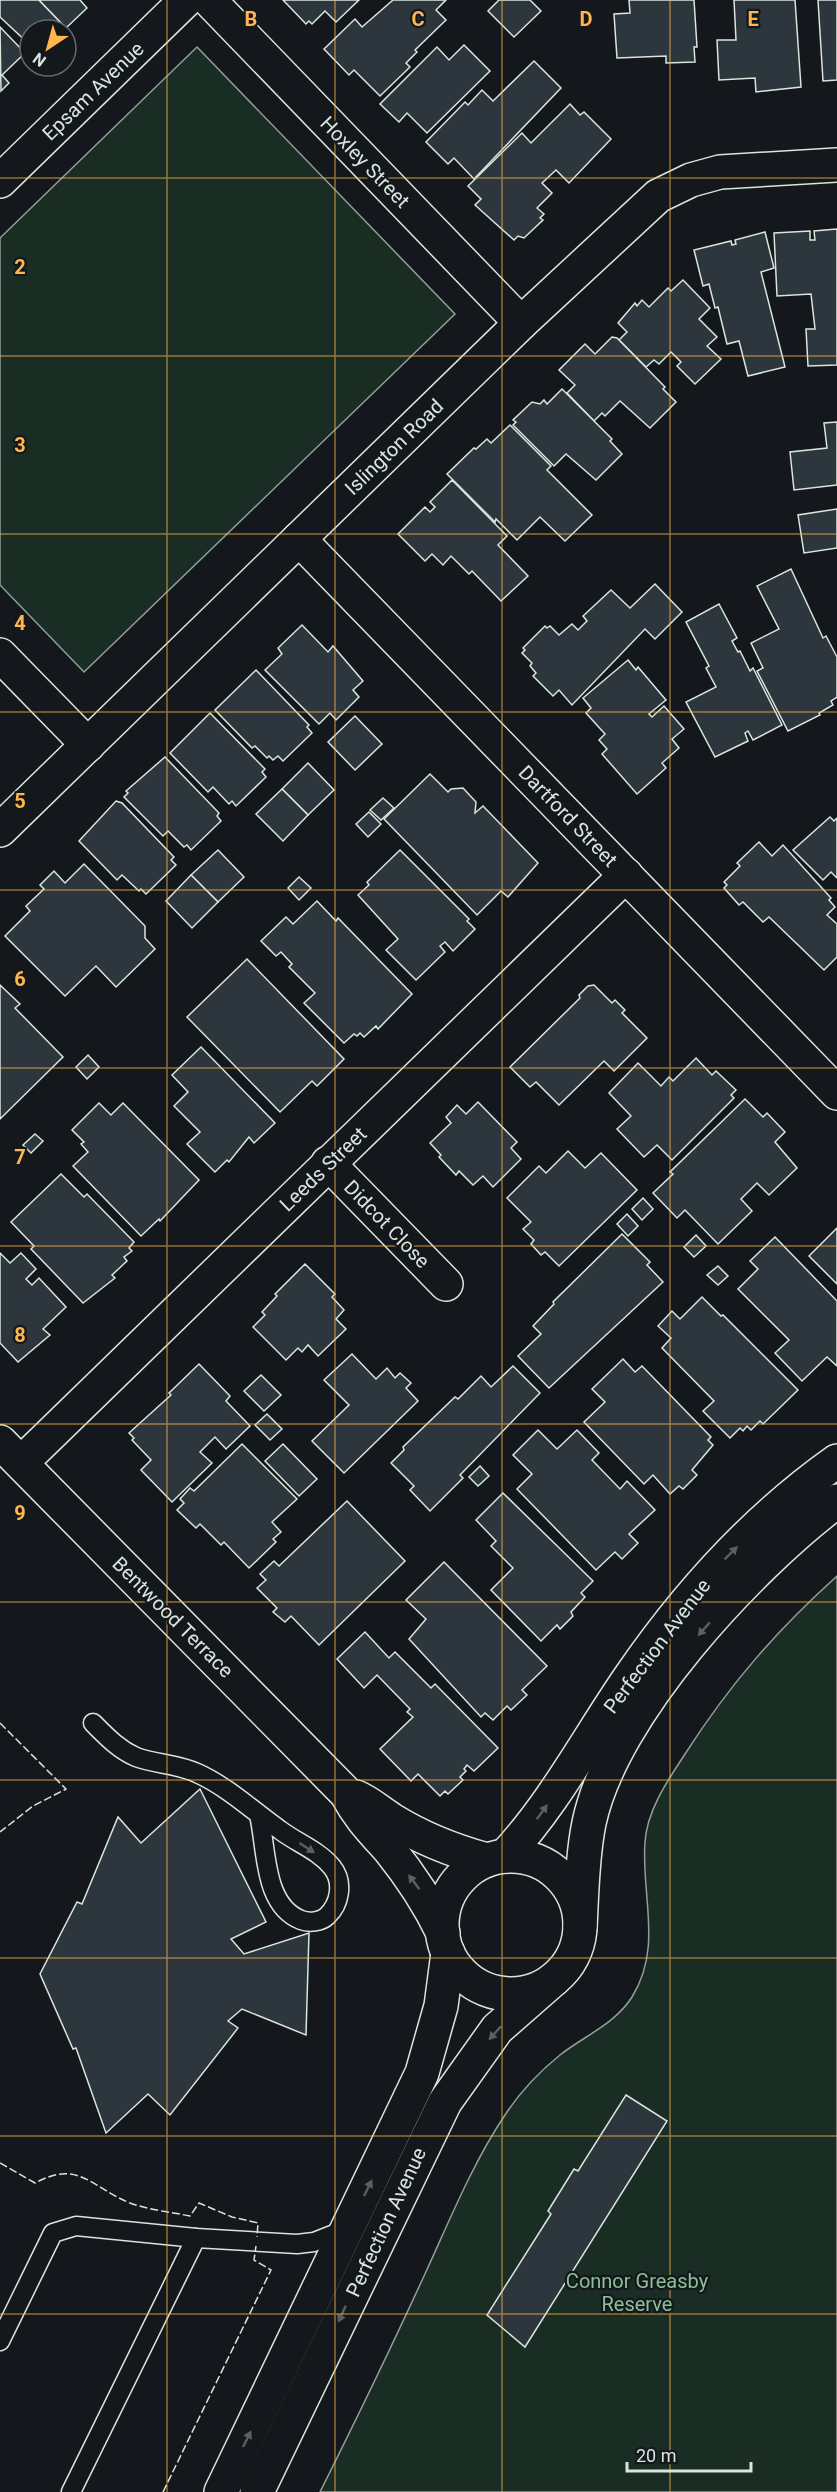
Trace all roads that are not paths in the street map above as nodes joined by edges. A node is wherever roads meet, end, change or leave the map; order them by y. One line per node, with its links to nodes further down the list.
1 (186, 0): 4 (street, Epsam Avenue)
2 (209, 0): 5 (street, Hoxley Street)
3 (837, 165): 5 (street, Islington Road)
4 (0, 181)
5 (521, 323): 6 (street, Islington Road)
6 (299, 538): 8 (street, Islington Road); 10 (street, Dartford Street)
7 (0, 655): 8 (street)
8 (88, 745): 9 (street, Islington Road)
9 (0, 830)
10 (626, 875): 11 (street, Dartford Street); 12 (street, Leeds Street)
11 (837, 1093)
12 (328, 1163): 13 (street, Didcot Close); 14 (street, Leeds Street)
13 (446, 1284)
14 (11, 1453): 18 (street, Bentwood Terrace)
15 (837, 1461): 20 (street, Perfection Avenue, one-way to 15)
16 (837, 1501): 21 (street, Perfection Avenue, one-way to 21)
17 (93, 1723): 19 (lane)
18 (346, 1793): 20 (street, Bentwood Terrace); 22 (street, Bentwood Terrace, one-way to 18)
19 (259, 1815): 19 (lane, one-way to 19)
20 (496, 1858): 21 (street); 22 (street)
21 (580, 1927): 23 (street)
22 (445, 1943): 23 (street); 24 (street, Perfection Avenue, one-way to 22)
23 (554, 1979): 29 (street, Perfection Avenue, one-way to 29)
24 (348, 2228): 25 (lane); 28 (street, Perfection Avenue, one-way to 24)
25 (196, 2238): 26 (lane); 27 (lane)
26 (0, 2341)
27 (71, 2492)
28 (221, 2492)
29 (257, 2492)

